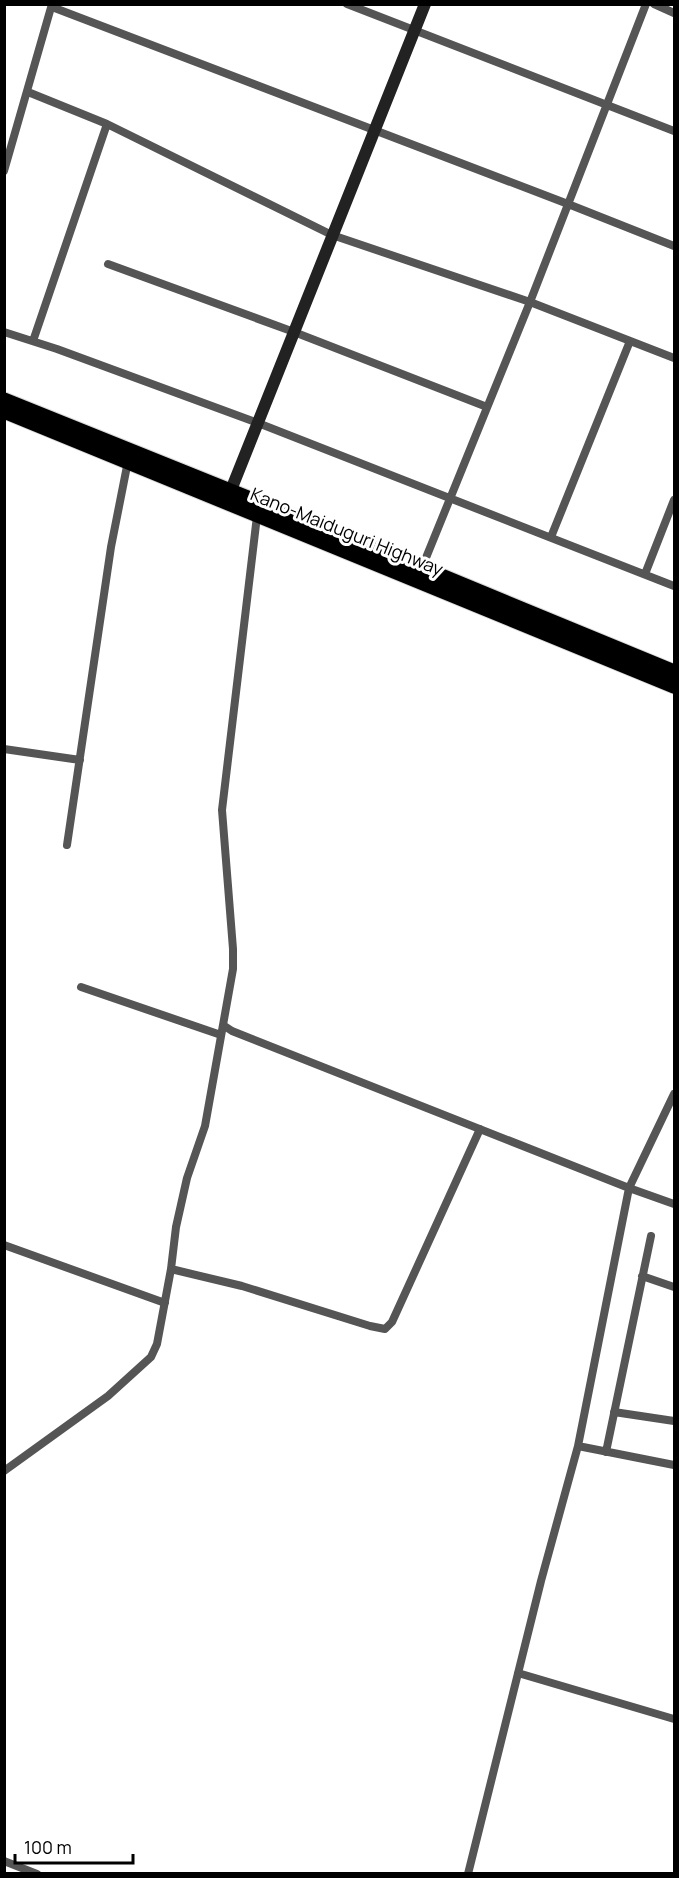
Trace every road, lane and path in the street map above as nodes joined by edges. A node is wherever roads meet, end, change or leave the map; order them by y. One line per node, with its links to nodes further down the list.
1 (347, 4): 7 (street)
2 (425, 4): 7 (street)
3 (646, 4): 9 (street)
4 (654, 4): 6 (street)
5 (52, 6): 8 (street); 11 (street)
6 (675, 13)
7 (415, 30): 9 (street); 11 (street)
8 (28, 92): 10 (street); 13 (street)
9 (607, 106): 12 (street); 14 (street)
10 (107, 124): 15 (street); 21 (street)
11 (374, 130): 14 (street); 15 (street)
12 (675, 131)
13 (4, 171)
14 (568, 204): 16 (street); 18 (street)
15 (332, 235): 18 (street); 20 (street)
16 (675, 246)
17 (108, 264): 20 (street)
18 (530, 302): 22 (street); 25 (street)
19 (4, 332): 21 (street)
20 (294, 332): 25 (street); 27 (street)
21 (33, 341): 27 (street)
22 (630, 341): 23 (street); 33 (street)
23 (675, 358)
24 (4, 400): 28 (highway, Kano-Maiduguri Highway)
25 (487, 407): 30 (street)
26 (4, 411): 28 (highway, Kano-Maiduguri Highway)
27 (258, 423): 29 (street); 30 (street)
28 (129, 456): 29 (highway, Kano-Maiduguri Highway); 32 (highway, Kano-Maiduguri Highway); 40 (street)
29 (231, 490): 34 (highway, Kano-Maiduguri Highway)
30 (450, 500): 33 (street); 34 (street)
31 (675, 500): 35 (street)
32 (258, 516): 34 (highway, Kano-Maiduguri Highway); 43 (street)
33 (551, 537): 35 (street)
34 (419, 574): 37 (highway, Kano-Maiduguri Highway); 38 (highway, Kano-Maiduguri Highway)
35 (645, 574): 36 (street)
36 (675, 586)
37 (675, 672)
38 (675, 686)
39 (4, 749): 40 (street)
40 (80, 760): 41 (street)
41 (67, 845)
42 (81, 987): 44 (street)
43 (223, 1024): 44 (street); 46 (street)
44 (221, 1035): 51 (street)
45 (675, 1094): 47 (street)
46 (480, 1130): 47 (street); 51 (street)
47 (629, 1188): 48 (street); 57 (street)
48 (675, 1204)
49 (651, 1236): 52 (street)
50 (4, 1245): 54 (street)
51 (171, 1269): 54 (street)
52 (642, 1276): 53 (street); 55 (street)
53 (675, 1287)
54 (165, 1303): 60 (street)
55 (614, 1412): 56 (street); 58 (street)
56 (675, 1421)
57 (578, 1446): 58 (street); 61 (street)
58 (606, 1452): 59 (street)
59 (675, 1465)
60 (4, 1471)
61 (518, 1673): 62 (street); 66 (street)
62 (675, 1719)
63 (4, 1861): 64 (street)
64 (18, 1870): 65 (street)
65 (32, 1872)
66 (468, 1874)

